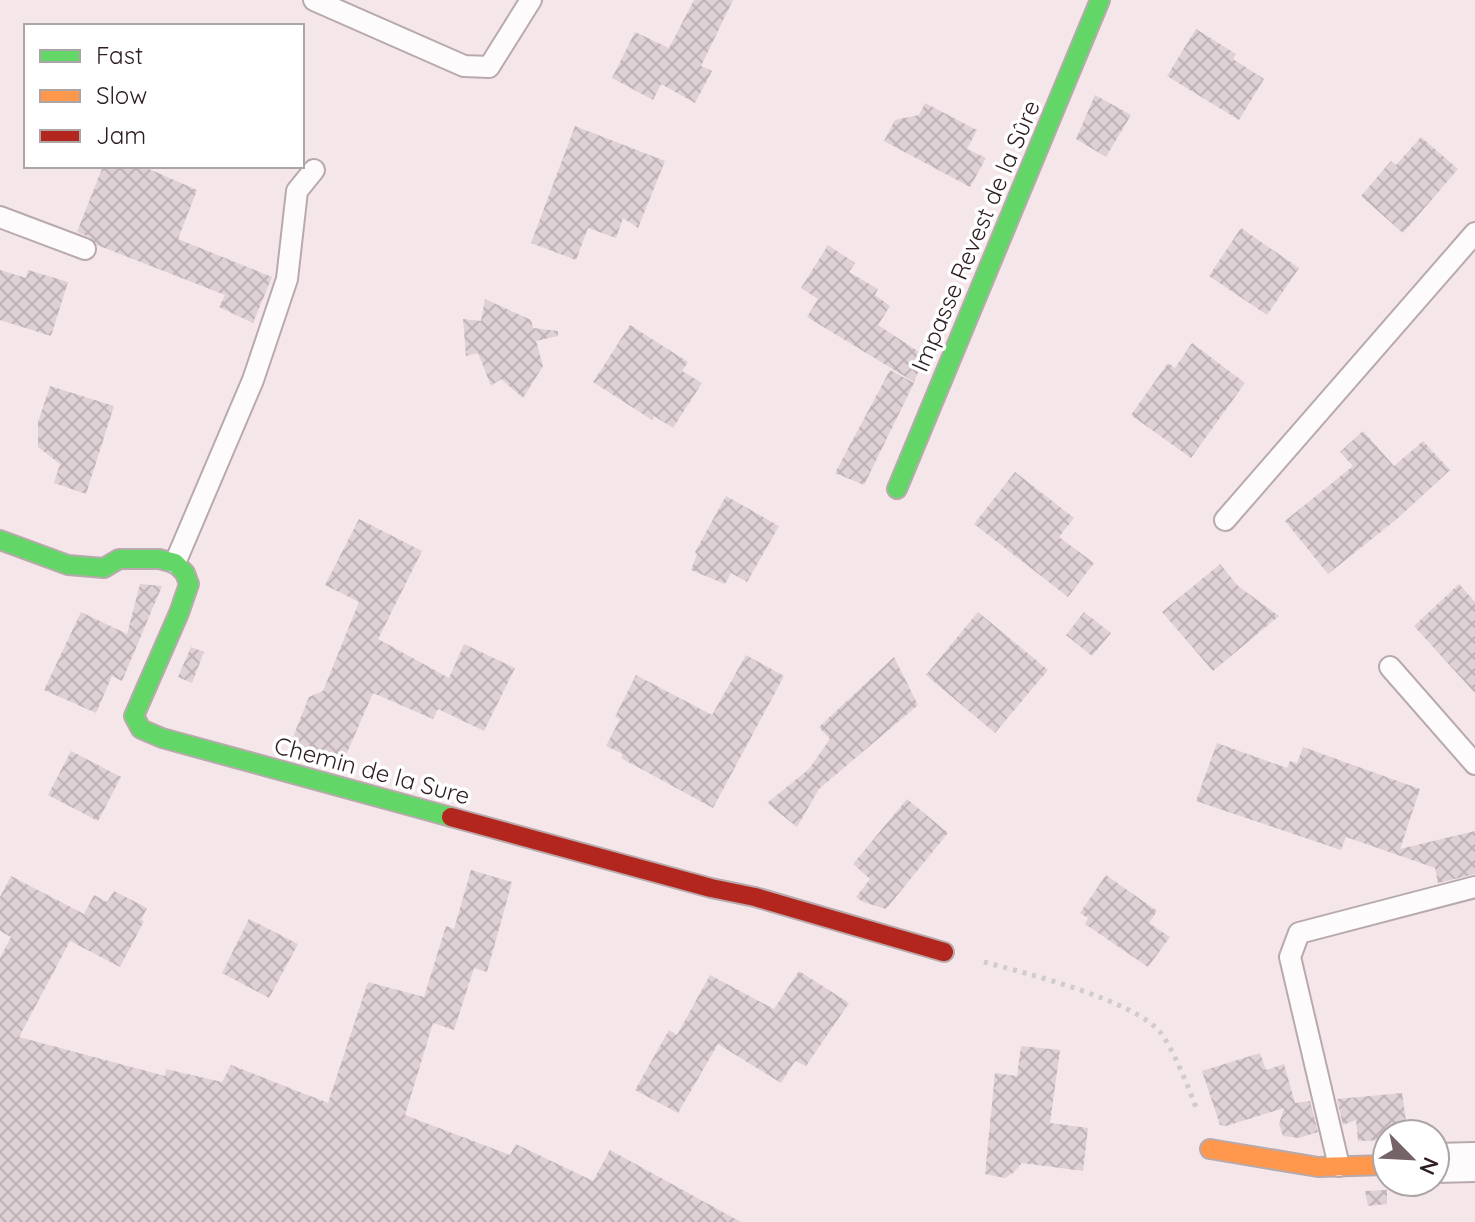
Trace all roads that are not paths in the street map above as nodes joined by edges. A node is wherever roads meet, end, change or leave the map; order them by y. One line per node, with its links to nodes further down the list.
1 (314, 0): 2 (lane)
2 (531, 0)
3 (1100, 0): 8 (street, Impasse Revest de la Sûre)
4 (314, 170): 11 (lane)
5 (0, 217): 7 (lane)
6 (1475, 233): 9 (lane)
7 (85, 249)
8 (897, 489)
9 (1225, 520)
10 (0, 540): 11 (street)
11 (175, 563): 15 (street, Chemin de la Sure)
12 (1390, 667): 13 (lane)
13 (1475, 764)
14 (1475, 887): 20 (lane)
15 (944, 952)
16 (1210, 1149): 20 (street)
17 (1475, 1162): 18 (street)
18 (1451, 1163)
19 (1371, 1165): 20 (street)
20 (1339, 1166)

